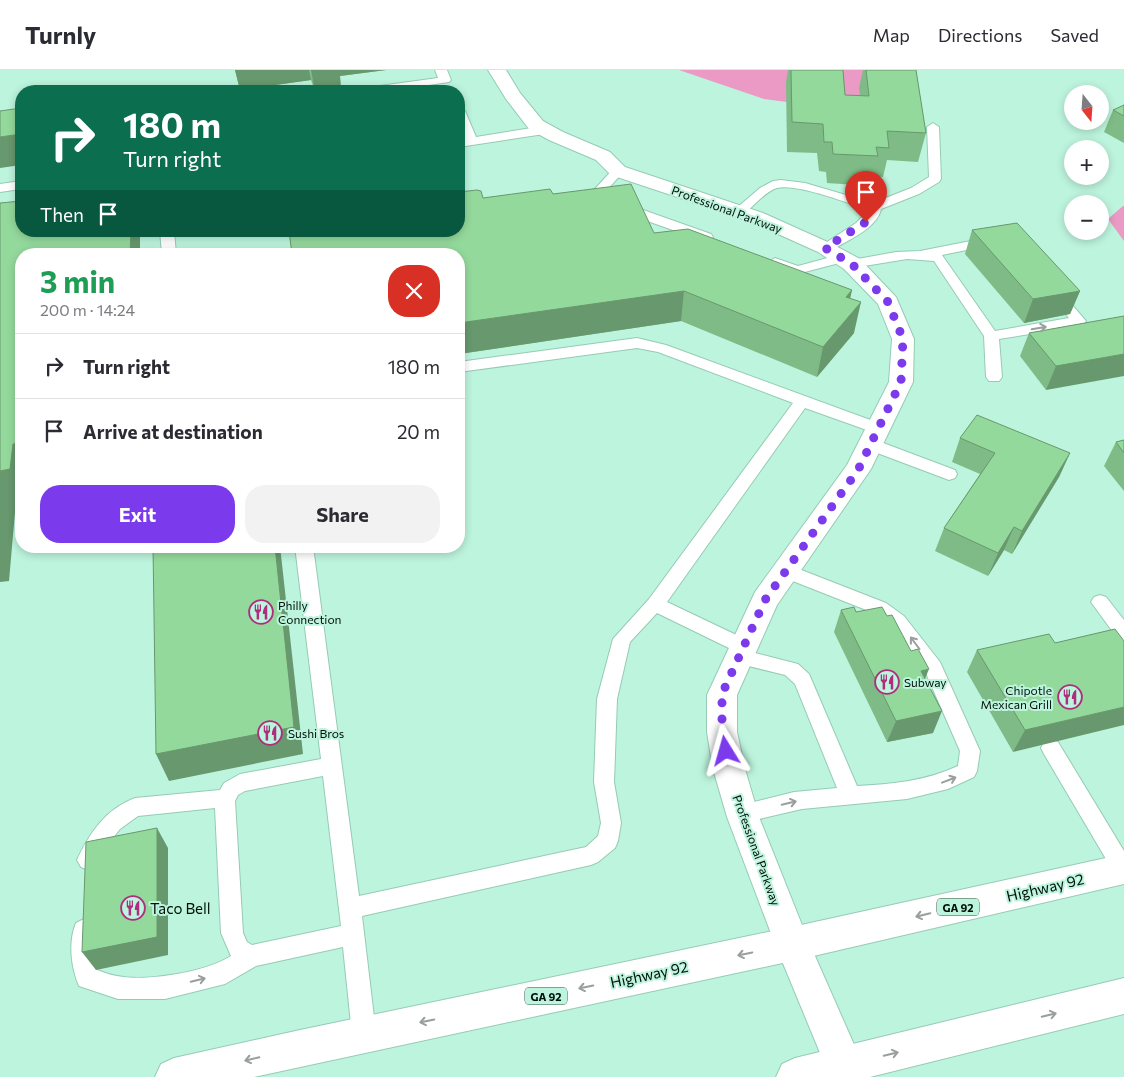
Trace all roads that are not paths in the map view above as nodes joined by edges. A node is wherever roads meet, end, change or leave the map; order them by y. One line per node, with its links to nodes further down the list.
1 (497, 70): 6 (street, Professional Parkway)
2 (443, 75): 3 (lane)
3 (394, 85)
4 (465, 125): 7 (lane)
5 (933, 127): 12 (lane)
6 (544, 130): 7 (lane); 9 (street, Professional Parkway)
7 (472, 141): 8 (lane)
8 (465, 142)
9 (618, 171): 13 (street, Professional Parkway); 15 (lane)
10 (15, 186): 11 (lane)
11 (0, 188)
12 (872, 208): 13 (lane); 18 (lane)
13 (738, 212): 18 (street, Professional Parkway)
14 (1007, 238): 16 (lane)
15 (722, 243)
16 (925, 254): 18 (lane); 20 (lane)
17 (760, 257): 18 (lane)
18 (840, 257): 24 (street, Professional Parkway)
19 (1046, 283): 20 (lane, one-way to 19)
20 (991, 336): 22 (lane)
21 (465, 366): 23 (lane)
22 (994, 377)
23 (802, 401): 24 (lane); 29 (lane)
24 (874, 436): 25 (lane); 27 (street, Professional Parkway)
25 (949, 474)
26 (305, 553): 33 (lane)
27 (786, 571): 31 (street, Professional Parkway); 34 (lane, one-way to 27)
28 (1100, 602): 30 (lane)
29 (655, 604): 31 (lane); 39 (lane)
30 (1124, 634)
31 (741, 652): 34 (lane); 36 (street, Professional Parkway)
32 (1051, 748): 37 (lane)
33 (331, 766): 35 (lane); 39 (lane)
34 (851, 797): 36 (lane, one-way to 34)
35 (226, 798): 38 (lane); 43 (lane)
36 (742, 814): 42 (street, Professional Parkway)
37 (1124, 869): 42 (street, Highway 92 / GA 92, one-way to 42)
38 (87, 880)
39 (350, 908): 41 (lane)
40 (85, 910): 43 (lane, one-way to 43)
41 (353, 934): 43 (lane); 45 (lane)
42 (792, 944): 45 (street, Highway 92 / GA 92, one-way to 45); 46 (street, Professional Parkway)
43 (251, 956)
44 (1124, 996): 46 (street, one-way to 44)
45 (364, 1034): 47 (street, Highway 92 / GA 92, one-way to 47)
46 (847, 1071): 48 (street)
47 (174, 1077)
48 (795, 1077)

